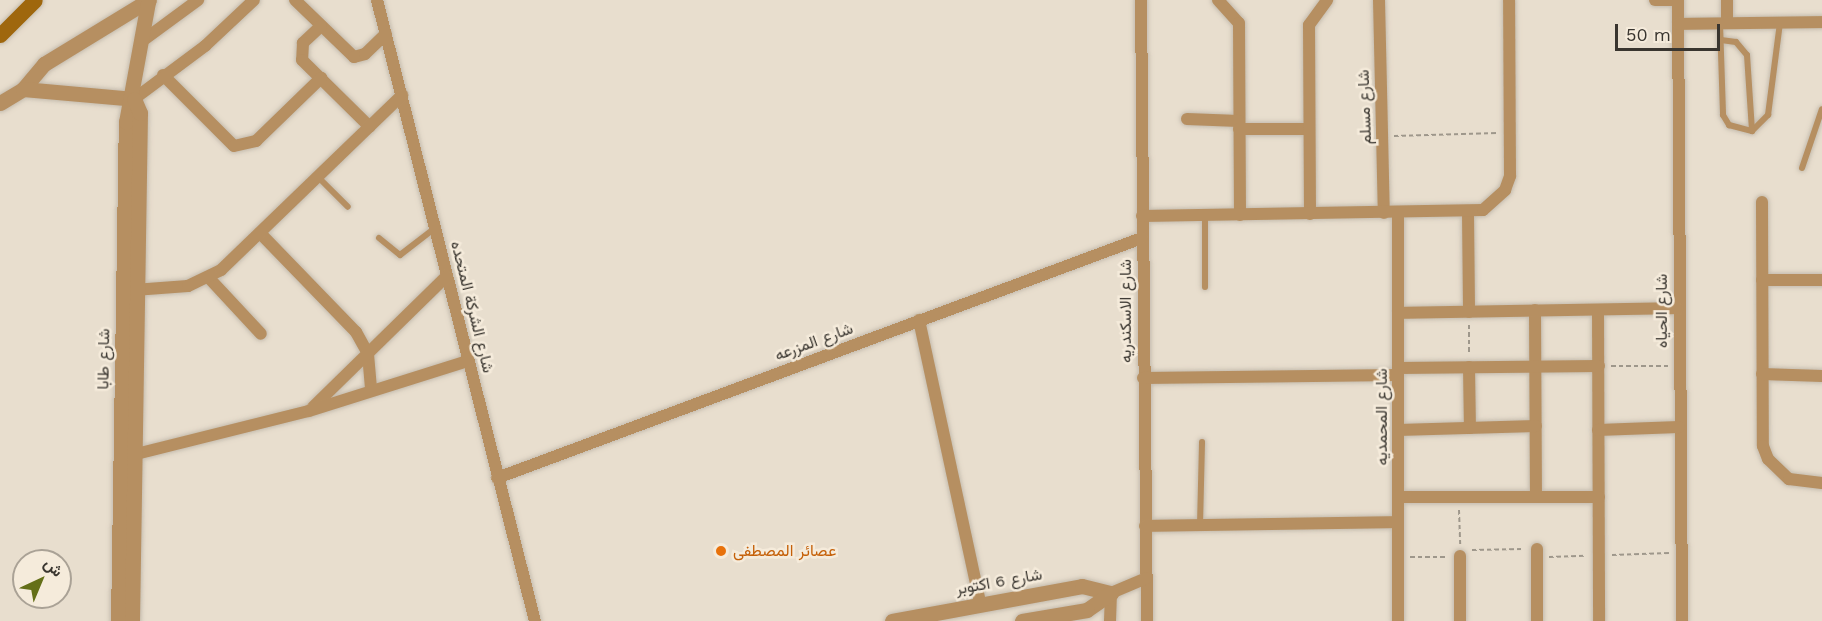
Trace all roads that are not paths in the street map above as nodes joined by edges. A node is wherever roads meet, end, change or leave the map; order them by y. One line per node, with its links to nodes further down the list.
1 (35, 0): 21 (main road)
2 (198, 0): 22 (street)
3 (254, 0): 24 (street)
4 (295, 0): 19 (street)
5 (377, 0): 20 (street, شارع الشركة المتحده)
6 (1141, 0): 46 (street, شارع الاسكندريه)
7 (1218, 0): 32 (street)
8 (1327, 0): 34 (street)
9 (1379, 0): 40 (street, شارع مسلم)
10 (1509, 0): 42 (street)
11 (1655, 0): 12 (street)
12 (1678, 0): 18 (street, شارع الحياه)
13 (1727, 0): 17 (street)
14 (149, 1): 22 (street, شارع طابا); 26 (street)
15 (1822, 21): 16 (street)
16 (1780, 22): 17 (street); 35 (lane)
17 (1723, 23): 18 (street); 23 (lane)
18 (1678, 24): 57 (street, شارع الحياه)
19 (321, 26): 20 (street); 25 (street)
20 (386, 34): 27 (street, شارع الشركة المتحده)
21 (0, 35)
22 (145, 39): 28 (street, شارع طابا)
23 (1721, 40): 35 (lane); 35 (lane)
24 (163, 75): 25 (street); 28 (street)
25 (321, 78): 33 (street)
26 (23, 89): 28 (street); 29 (street)
27 (402, 95): 33 (street); 47 (street, شارع الشركة المتحده)
28 (134, 99): 56 (street, شارع طابا); 95 (street, شارع طابا)
29 (0, 103)
30 (1822, 109): 36 (lane)
31 (1187, 119): 32 (street)
32 (1239, 125): 34 (street); 45 (street)
33 (370, 127): 37 (street)
34 (1310, 129): 43 (street)
35 (1752, 131)
36 (1802, 168)
37 (318, 177): 39 (lane); 48 (street)
38 (1762, 202): 53 (street)
39 (348, 207)
40 (1384, 213): 41 (street); 43 (street)
41 (1398, 213): 42 (street); 61 (street, شارع المحمديه)
42 (1468, 213): 60 (street)
43 (1310, 214): 45 (street)
44 (1205, 215): 45 (street); 46 (street); 55 (lane)
45 (1240, 215)
46 (1142, 216): 50 (street, شارع الاسكندريه)
47 (435, 228): 49 (lane); 51 (street, شارع الشركة المتحده)
48 (260, 234): 52 (street); 64 (street)
49 (379, 238)
50 (1142, 238): 62 (street, شارع المزرعه); 72 (street, شارع الاسكندريه)
51 (447, 276): 64 (street); 65 (street, شارع الشركة المتحده)
52 (209, 278): 56 (street); 63 (street)
53 (1762, 280): 54 (street); 70 (street)
54 (1822, 280)
55 (1205, 286)
56 (134, 290): 81 (street, شارع طابا)
57 (1678, 308): 59 (street); 76 (street, شارع الحياه)
58 (1535, 310): 59 (street); 60 (street); 66 (street)
59 (1598, 310): 67 (street)
60 (1469, 312): 61 (street)
61 (1398, 313): 69 (street, شارع المحمديه)
62 (919, 320): 82 (street, شارع المزرعه); 94 (street)
63 (261, 334)
64 (368, 354): 73 (street); 74 (street)
65 (468, 361): 73 (street); 82 (street, شارع الشركة المتحده)
66 (1536, 366): 67 (street); 68 (street); 75 (street)
67 (1599, 366): 79 (street)
68 (1469, 367): 69 (street); 77 (street)
69 (1398, 372): 72 (street); 78 (street, شارع المحمديه)
70 (1762, 374): 71 (street); 83 (street)
71 (1822, 376)
72 (1143, 378): 88 (street, شارع الاسكندريه)
73 (371, 390): 74 (street)
74 (309, 411): 81 (street)
75 (1536, 426): 77 (street); 85 (street)
76 (1679, 427): 79 (street); 106 (street, شارع الحياه)
77 (1470, 428): 78 (street)
78 (1398, 430): 84 (street, شارع المحمديه)
79 (1598, 430): 86 (street)
80 (1202, 442): 89 (lane)
81 (136, 454): 96 (street, شارع طابا)
82 (497, 478): 97 (street, شارع الشركة المتحده)
83 (1822, 483)
84 (1398, 497): 85 (street); 87 (street, شارع المحمديه)
85 (1536, 497): 86 (street)
86 (1599, 497): 105 (street)
87 (1398, 522): 89 (street); 102 (street, شارع المحمديه)
88 (1145, 526): 89 (street); 92 (street, شارع الاسكندريه)
89 (1200, 526)
90 (1537, 553): 104 (street)
91 (1460, 556): 103 (street)
92 (1146, 579): 93 (street); 101 (street, شارع الاسكندريه)
93 (1111, 593): 94 (street, شارع 6 اكتوبر); 99 (street); 100 (street)
94 (980, 602): 98 (street, شارع 6 اكتوبر)
95 (118, 621)
96 (132, 621)
97 (535, 621)
98 (892, 621)
99 (1022, 621)
100 (1110, 621)
101 (1147, 621)
102 (1398, 621)
103 (1460, 621)
104 (1537, 621)
105 (1599, 621)
106 (1682, 621)

